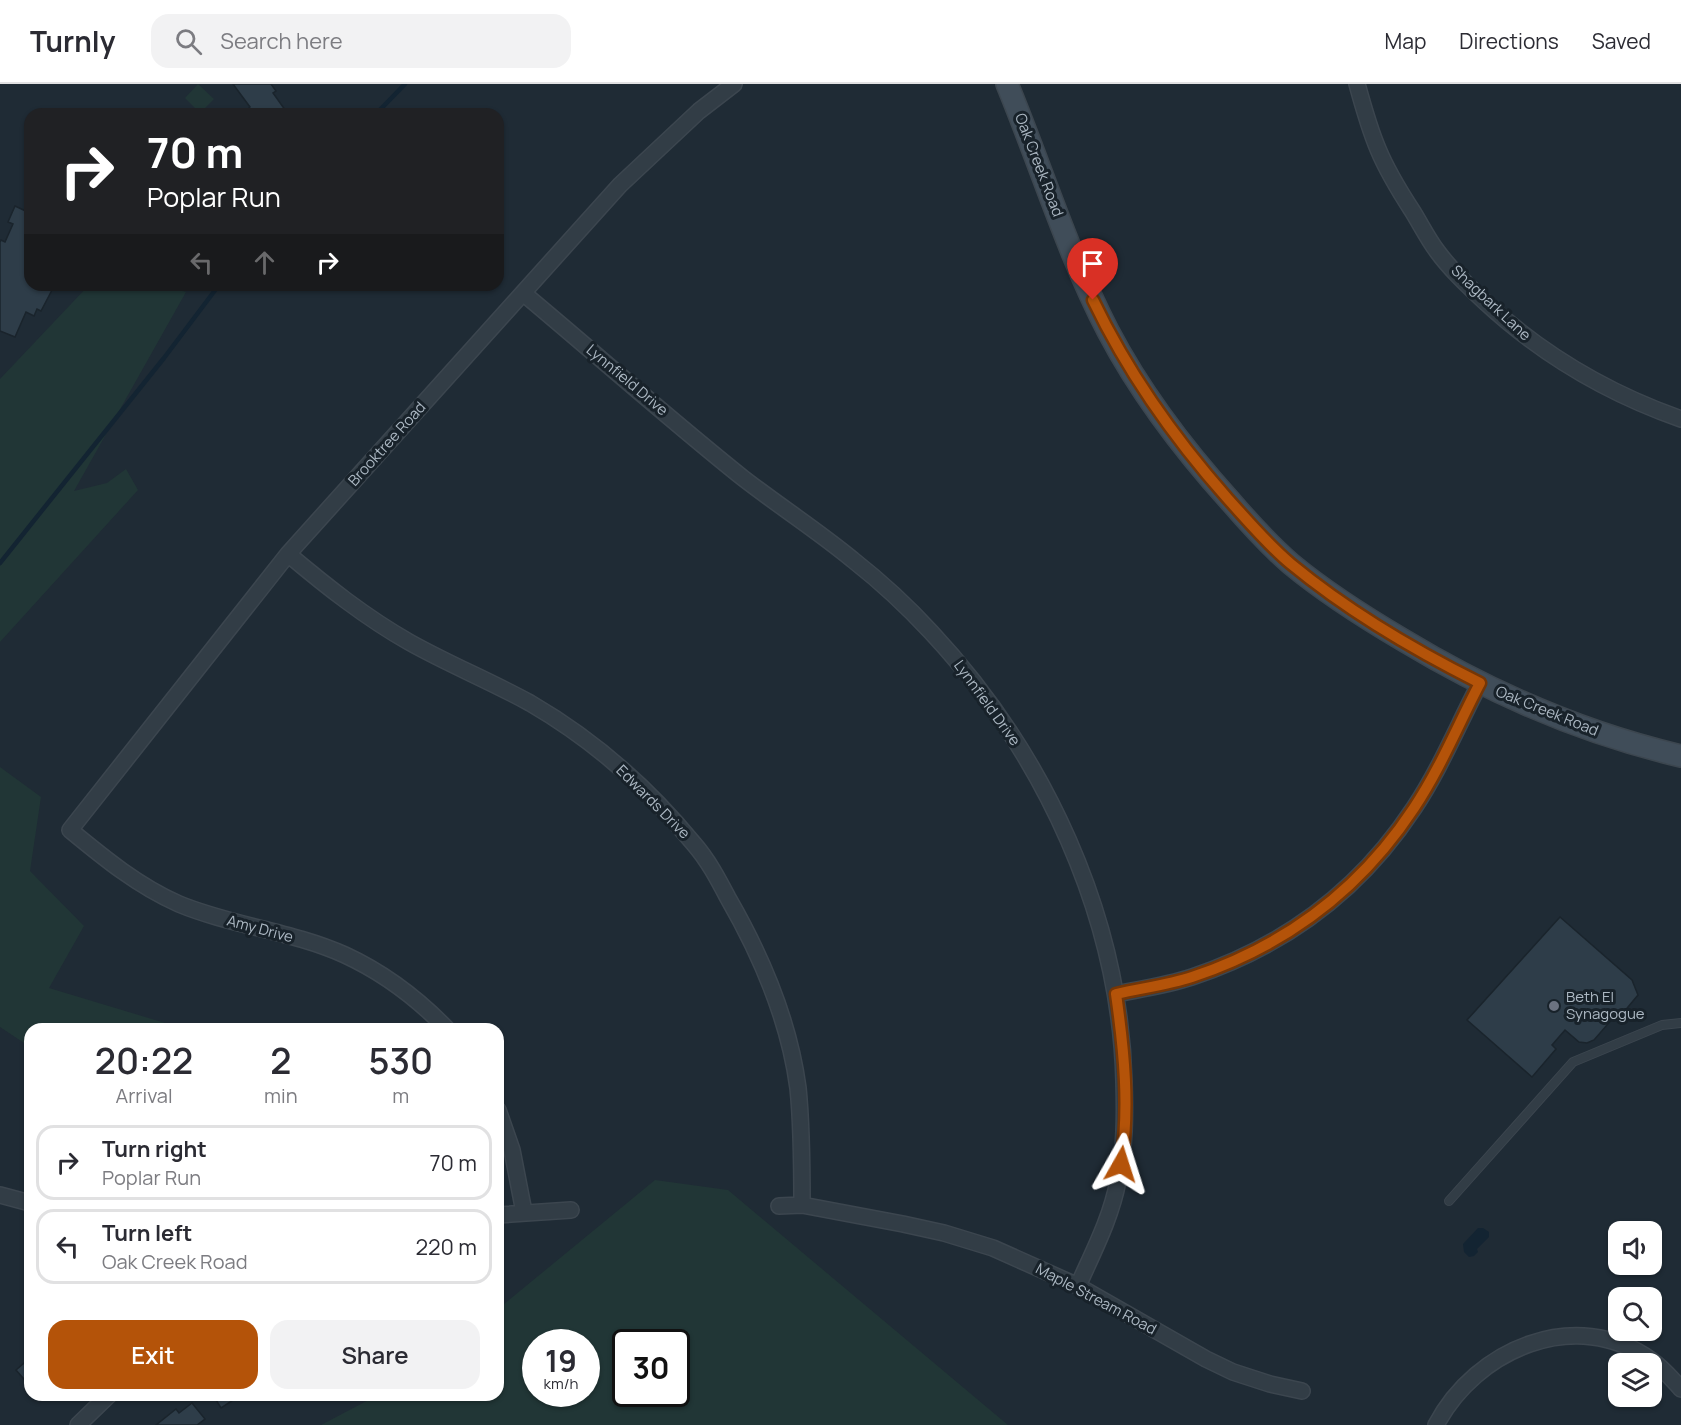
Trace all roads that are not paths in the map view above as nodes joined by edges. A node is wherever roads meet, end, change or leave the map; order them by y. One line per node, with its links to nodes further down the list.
1 (734, 84): 4 (street, Brooktree Road)
2 (1007, 84): 7 (street, Oak Creek Road)
3 (1357, 84): 5 (street, Shagbark Lane)
4 (523, 292): 6 (street, Brooktree Road); 10 (street, Lynnfield Drive)
5 (1681, 419)
6 (288, 554): 9 (street, Brooktree Road); 17 (street, Edwards Drive)
7 (1480, 683): 8 (street, Oak Creek Road); 10 (street)
8 (1681, 756)
9 (70, 830): 11 (street, Amy Drive)
10 (1116, 994): 22 (street, Lynnfield Drive)
11 (441, 1023)
12 (1681, 1023): 16 (lane)
13 (504, 1127): 20 (street)
14 (0, 1195): 15 (street)
15 (24, 1201)
16 (1449, 1201)
17 (802, 1205): 18 (street, Maple Stream Road); 22 (street, Maple Stream Road)
18 (778, 1206)
19 (571, 1210): 20 (street)
20 (524, 1212): 21 (street)
21 (504, 1214)
22 (1078, 1286): 24 (street, Maple Stream Road)
23 (1681, 1389): 27 (street)
24 (1302, 1391)
25 (103, 1401): 26 (street)
26 (78, 1425)
27 (1436, 1425)

